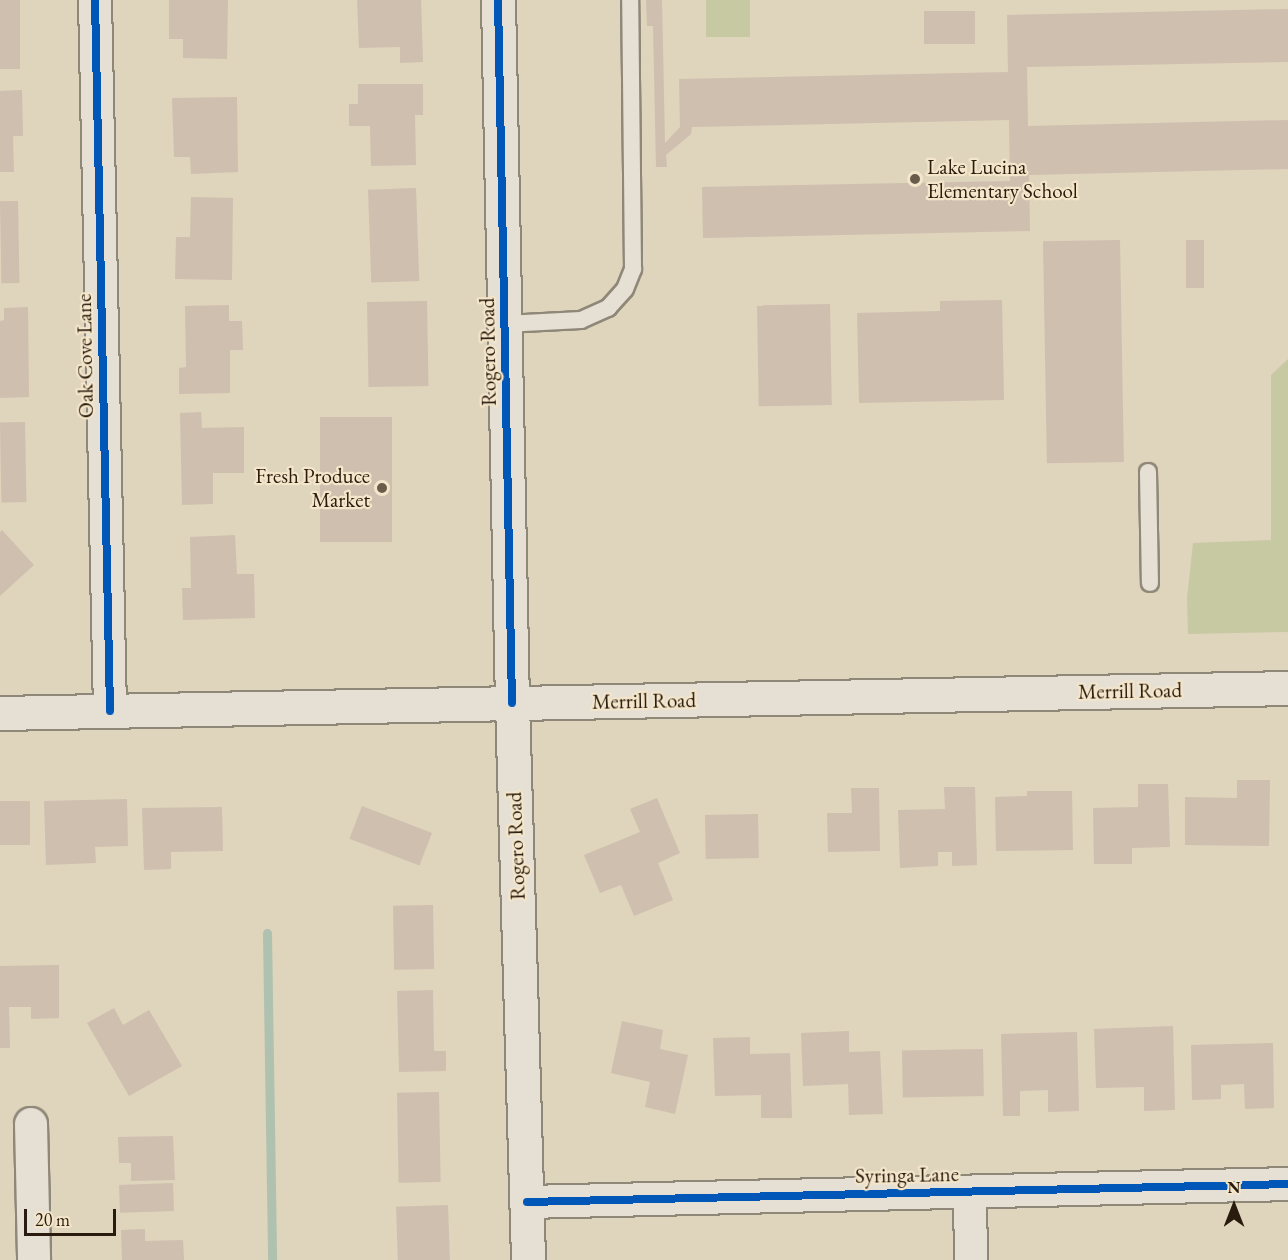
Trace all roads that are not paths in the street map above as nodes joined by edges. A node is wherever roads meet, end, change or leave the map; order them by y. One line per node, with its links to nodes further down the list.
1 (95, 0): 9 (street, Oak Cove Lane)
2 (498, 0): 4 (main road, Rogero Road)
3 (630, 0): 4 (lane)
4 (505, 324): 8 (main road, Rogero Road)
5 (1148, 472): 6 (lane)
6 (1150, 583)
7 (1288, 688): 8 (main road, Merrill Road)
8 (512, 703): 9 (main road, Merrill Road); 14 (main road, Rogero Road)
9 (110, 711): 10 (main road, Merrill Road)
10 (0, 713)
11 (32, 1124): 15 (street)
12 (1288, 1185): 13 (street, Syringa Lane)
13 (970, 1192): 14 (street, Syringa Lane); 17 (street)
14 (527, 1202): 16 (main road, Rogero Road)
15 (34, 1260)
16 (528, 1260)
17 (971, 1260)

